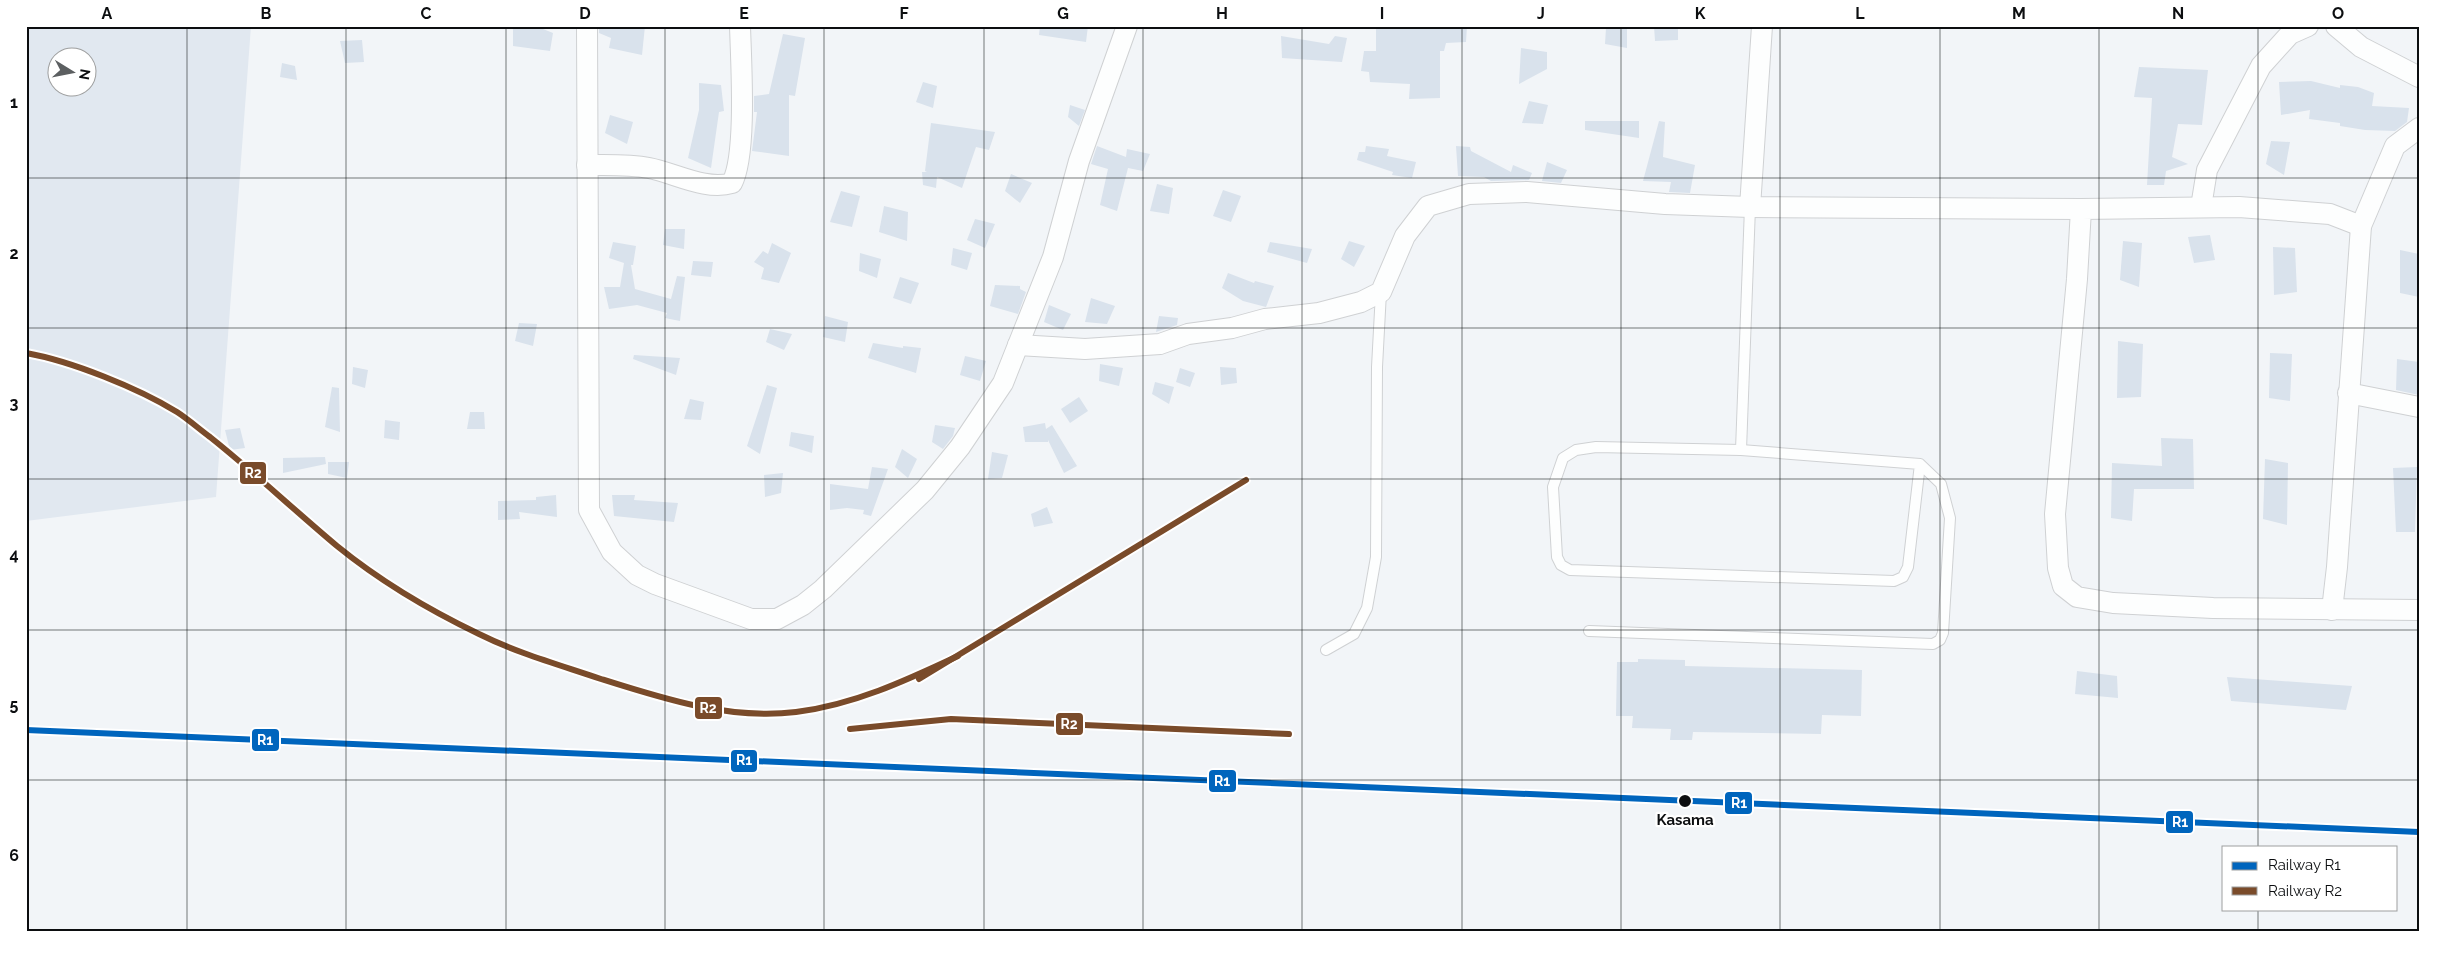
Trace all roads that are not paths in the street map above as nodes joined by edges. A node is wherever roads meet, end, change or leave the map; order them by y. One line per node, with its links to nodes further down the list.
1 (587, 26): 9 (street)
2 (740, 26): 9 (street)
3 (1127, 26): 15 (street)
4 (1762, 26): 10 (street)
5 (2308, 26): 11 (street)
6 (2336, 26): 7 (street)
7 (2419, 77)
8 (2419, 128): 13 (street)
9 (588, 165): 15 (street)
10 (1750, 207): 12 (street); 14 (street); 18 (lane)
11 (2200, 208): 12 (street); 13 (street)
12 (2081, 209): 20 (street)
13 (2361, 226): 16 (street)
14 (1382, 292): 15 (street); 23 (lane)
15 (1018, 345)
16 (2348, 393): 17 (street); 20 (street)
17 (2419, 407)
18 (1741, 450): 19 (lane); 19 (lane)
19 (1920, 464): 22 (lane)
20 (2332, 610): 21 (street)
21 (2419, 610)
22 (1589, 632)
23 (1326, 650)

